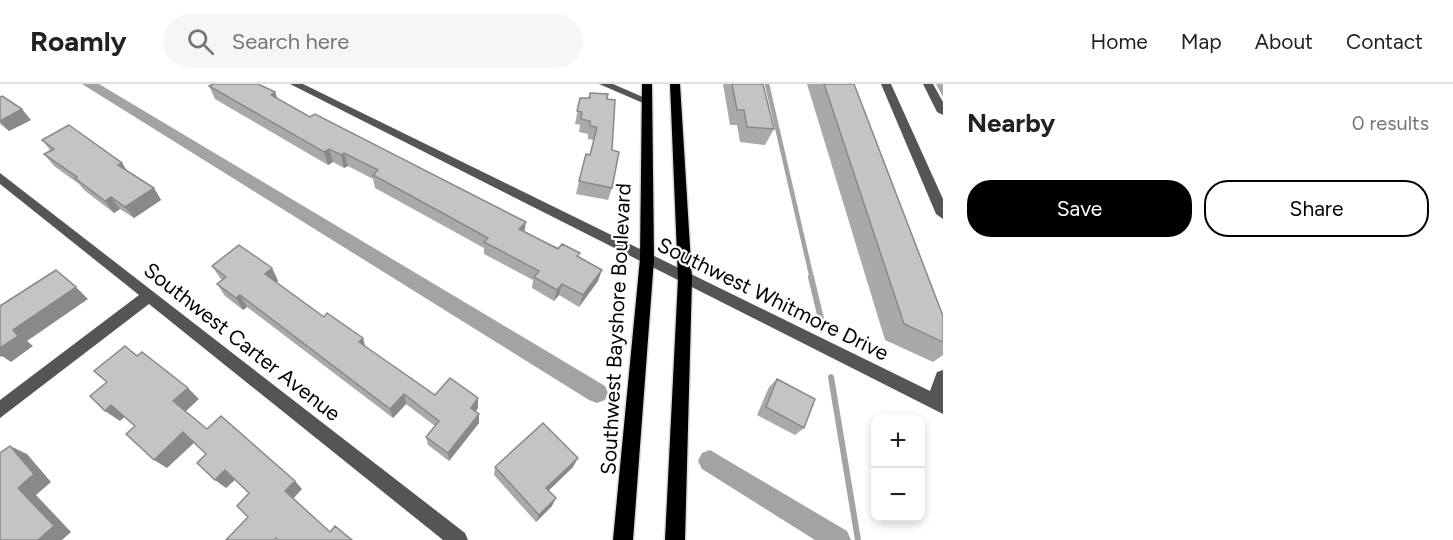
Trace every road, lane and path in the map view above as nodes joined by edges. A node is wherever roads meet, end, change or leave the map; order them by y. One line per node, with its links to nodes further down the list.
1 (296, 84): 12 (street, Southwest Whitmore Drive)
2 (604, 84): 7 (street)
3 (647, 84): 7 (main road, Southwest Bayshore Boulevard)
4 (675, 84): 13 (main road)
5 (886, 84): 10 (street)
6 (928, 84): 8 (street)
7 (647, 101): 12 (main road, Southwest Bayshore Boulevard)
8 (943, 112)
9 (0, 177): 14 (street, Southwest Carter Avenue)
10 (939, 197): 11 (street)
11 (943, 214)
12 (646, 260): 13 (street, Southwest Whitmore Drive); 19 (main road, Southwest Bayshore Boulevard)
13 (685, 279): 16 (street, Southwest Whitmore Drive); 20 (main road)
14 (149, 296): 17 (street); 18 (street, Southwest Carter Avenue)
15 (943, 377): 16 (street)
16 (939, 404)
17 (0, 410)
18 (458, 540)
19 (623, 540)
20 (675, 540)

